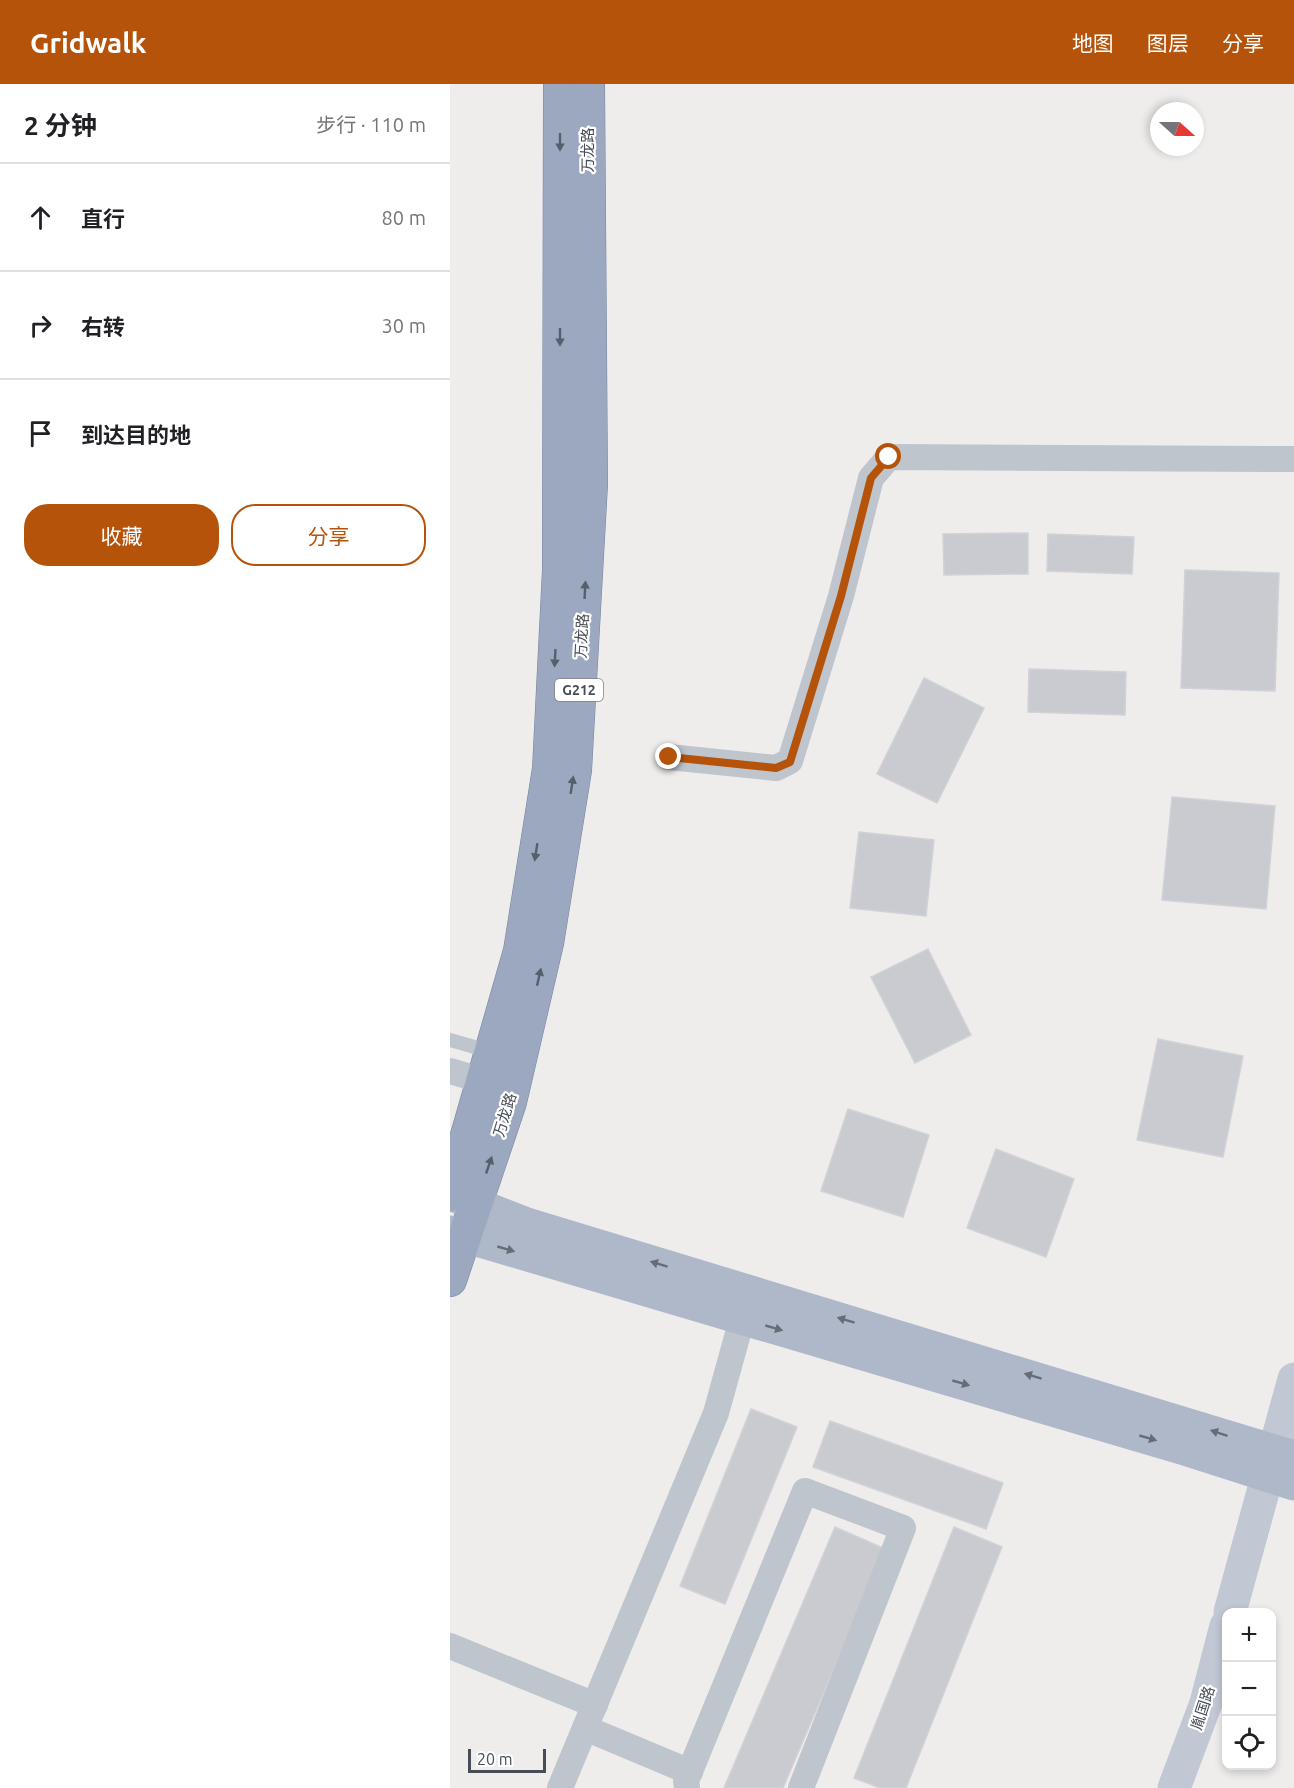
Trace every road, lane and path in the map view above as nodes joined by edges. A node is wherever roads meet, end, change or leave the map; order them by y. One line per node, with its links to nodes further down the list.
1 (560, 84): 6 (highway, 万龙路 / G212, one-way to 6)
2 (588, 84): 6 (highway, 万龙路 / G212, one-way to 2)
3 (1294, 459): 4 (street)
4 (669, 757)
5 (450, 1040): 6 (lane)
6 (498, 1065): 7 (street); 8 (highway, 万龙路 / G212)
7 (450, 1071)
8 (459, 1198): 9 (highway, 万龙路 / G212); 13 (main road, one-way to 8)
9 (457, 1234): 10 (highway, 万龙路 / G212); 11 (main road, one-way to 11)
10 (450, 1280)
11 (742, 1319): 13 (main road, one-way to 13); 17 (street)
12 (1294, 1379): 13 (main road)
13 (1283, 1467): 14 (main road)
14 (1231, 1608)
15 (1222, 1644): 21 (main road, 胤国路)
16 (450, 1647): 17 (street)
17 (590, 1717): 18 (street); 19 (street)
18 (689, 1780): 20 (street)
19 (560, 1788)
20 (801, 1788)
21 (1174, 1788)

